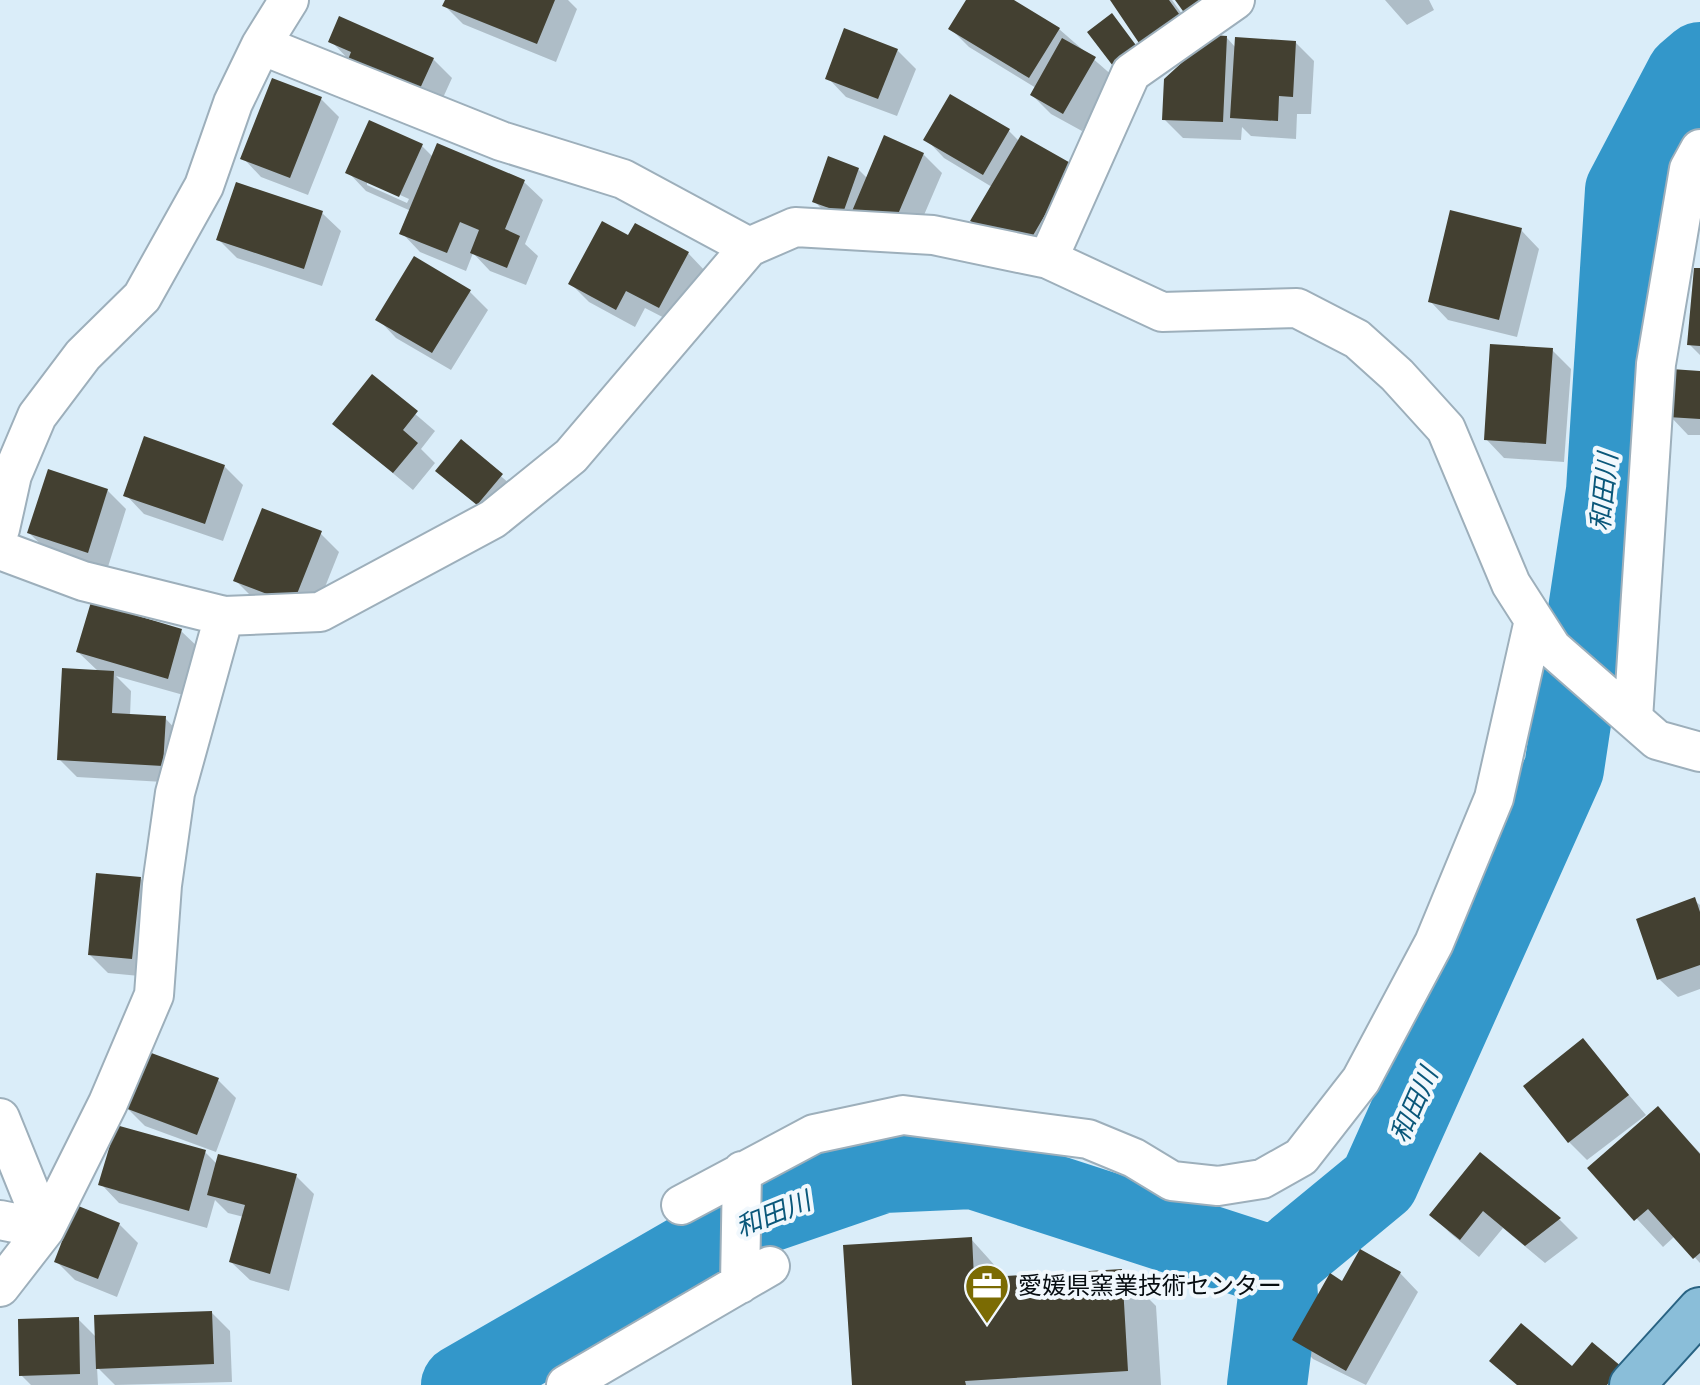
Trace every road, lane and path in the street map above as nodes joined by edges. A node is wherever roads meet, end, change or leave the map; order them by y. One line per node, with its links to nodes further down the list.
1 (289, 0): 3 (street)
2 (1235, 0): 6 (street)
3 (261, 45): 5 (street); 7 (street)
4 (1700, 149): 11 (street)
5 (749, 247): 6 (street); 9 (street)
6 (1048, 259): 10 (street)
7 (0, 529)
8 (0, 550): 9 (street)
9 (224, 616): 17 (street)
10 (1543, 634): 11 (street); 14 (street)
11 (1625, 712): 12 (street)
12 (1700, 752)
13 (0, 1118): 17 (street)
14 (742, 1179): 15 (street); 20 (street)
15 (681, 1205)
16 (0, 1220): 17 (street)
17 (45, 1229): 18 (street)
18 (0, 1287)
19 (1700, 1310): 21 (main road)
20 (566, 1385)
21 (1632, 1385)

